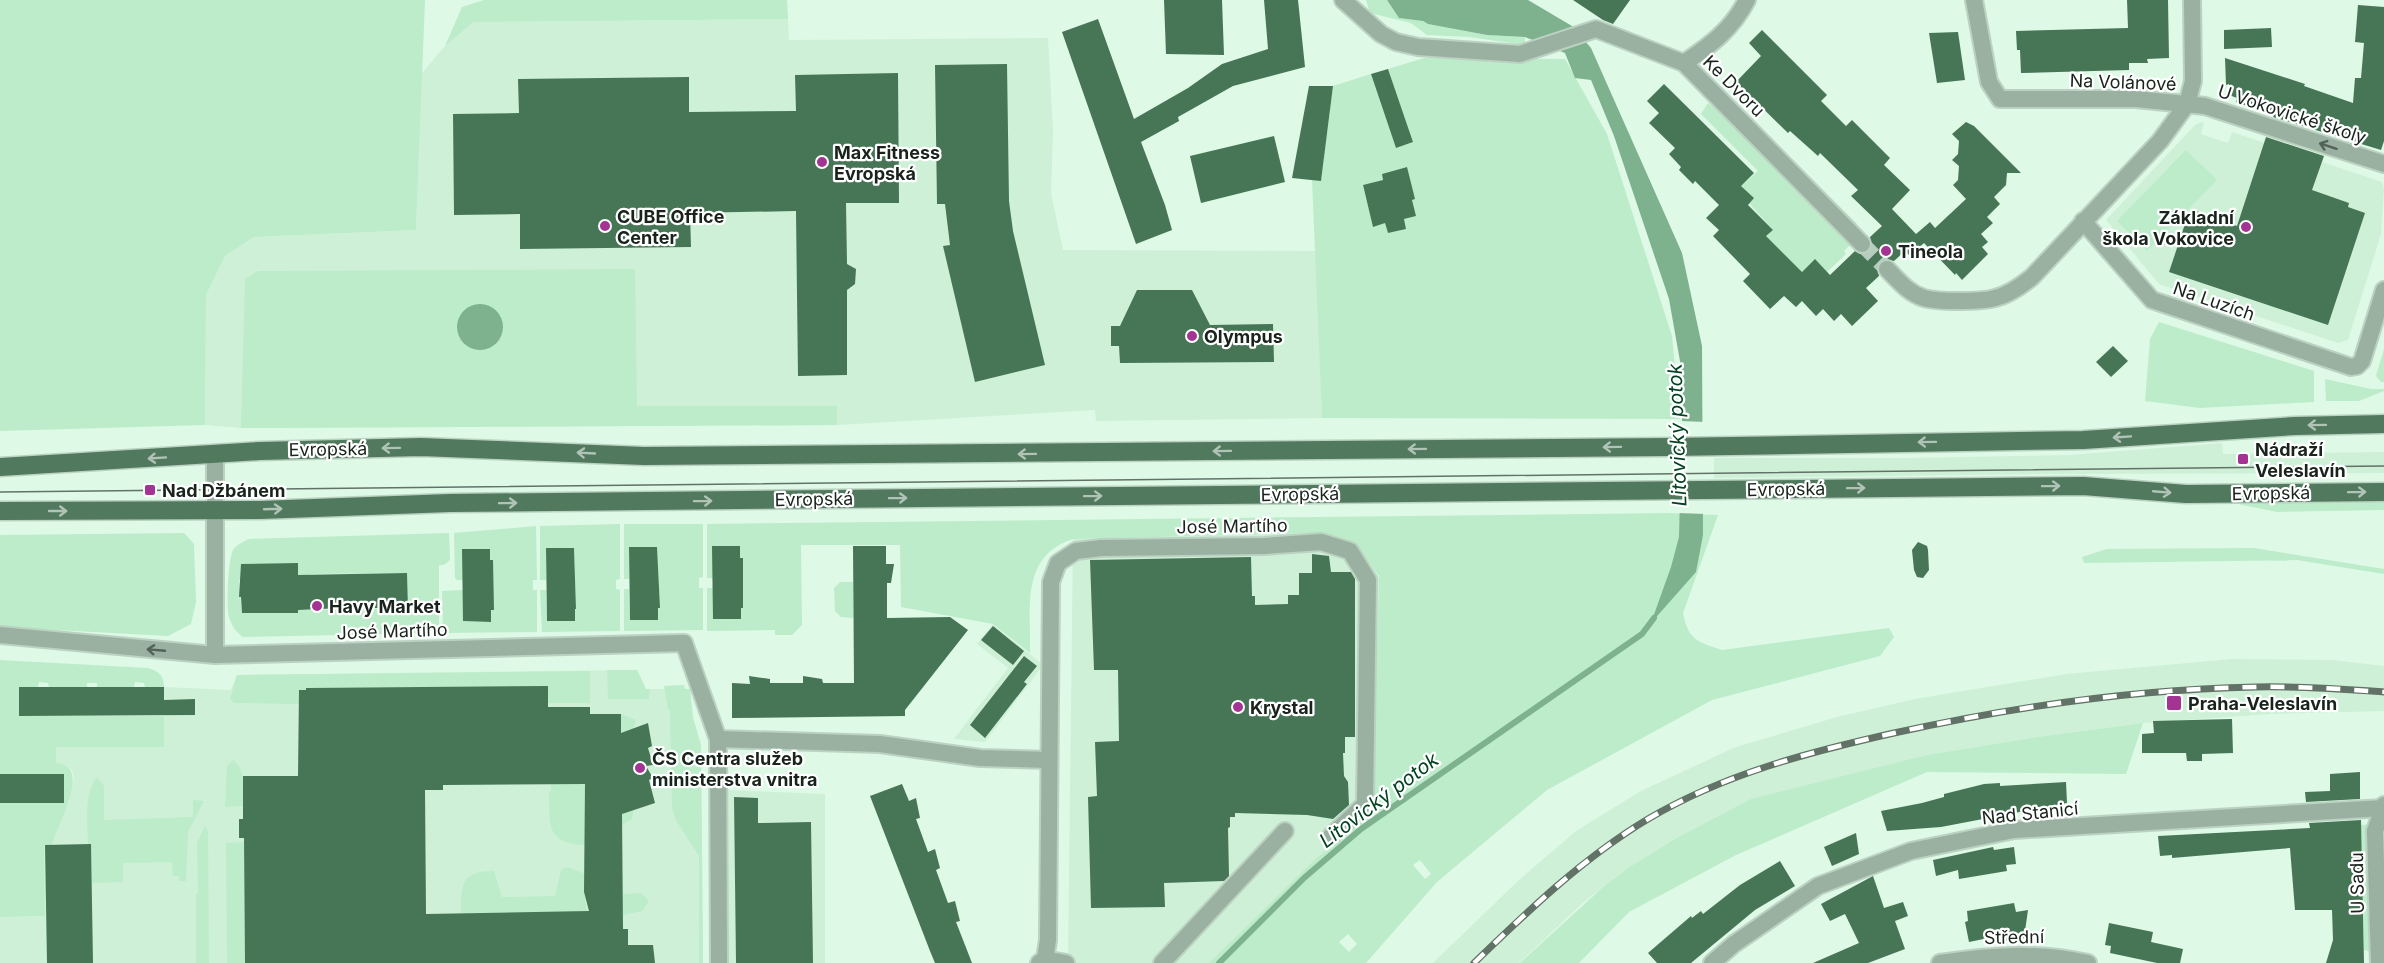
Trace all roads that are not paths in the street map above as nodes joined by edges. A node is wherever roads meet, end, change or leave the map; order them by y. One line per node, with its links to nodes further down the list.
1 (1344, 0): 5 (street, Ke Dvoru)
2 (1747, 0): 5 (street)
3 (1974, 0): 6 (street, Na Volánové)
4 (2192, 0): 6 (street, Na Volánové)
5 (1684, 63): 9 (street, Ke Dvoru)
6 (2187, 104): 7 (street, U Vokovické školy, one-way to 6); 8 (street)
7 (2384, 164)
8 (2083, 221): 10 (street); 11 (street, Na Luzích)
9 (1863, 244)
10 (1887, 269)
11 (2384, 290)
12 (2380, 424): 13 (main road, Evropská, one-way to 13)
13 (215, 454): 14 (main road, Evropská, one-way to 14); 16 (street)
14 (0, 467)
15 (2384, 492): 16 (main road, Evropská, one-way to 15)
16 (215, 510): 17 (main road, Evropská, one-way to 16); 19 (street)
17 (0, 511)
18 (0, 635): 19 (street, José Martího, one-way to 18)
19 (215, 655): 20 (street, José Martího)
20 (718, 739): 21 (street); 26 (street, José Martího)
21 (1049, 760): 24 (street, José Martího); 25 (street, José Martího)
22 (2383, 807): 29 (street, Nad Stanicí); 32 (street, U Sadu)
23 (1285, 831): 28 (street)
24 (1330, 837)
25 (1042, 961): 27 (street, José Martího)
26 (719, 963)
27 (1065, 963)
28 (1162, 963)
29 (1712, 963)
30 (1940, 963): 31 (street, Střední)
31 (2088, 963)
32 (2379, 963)

